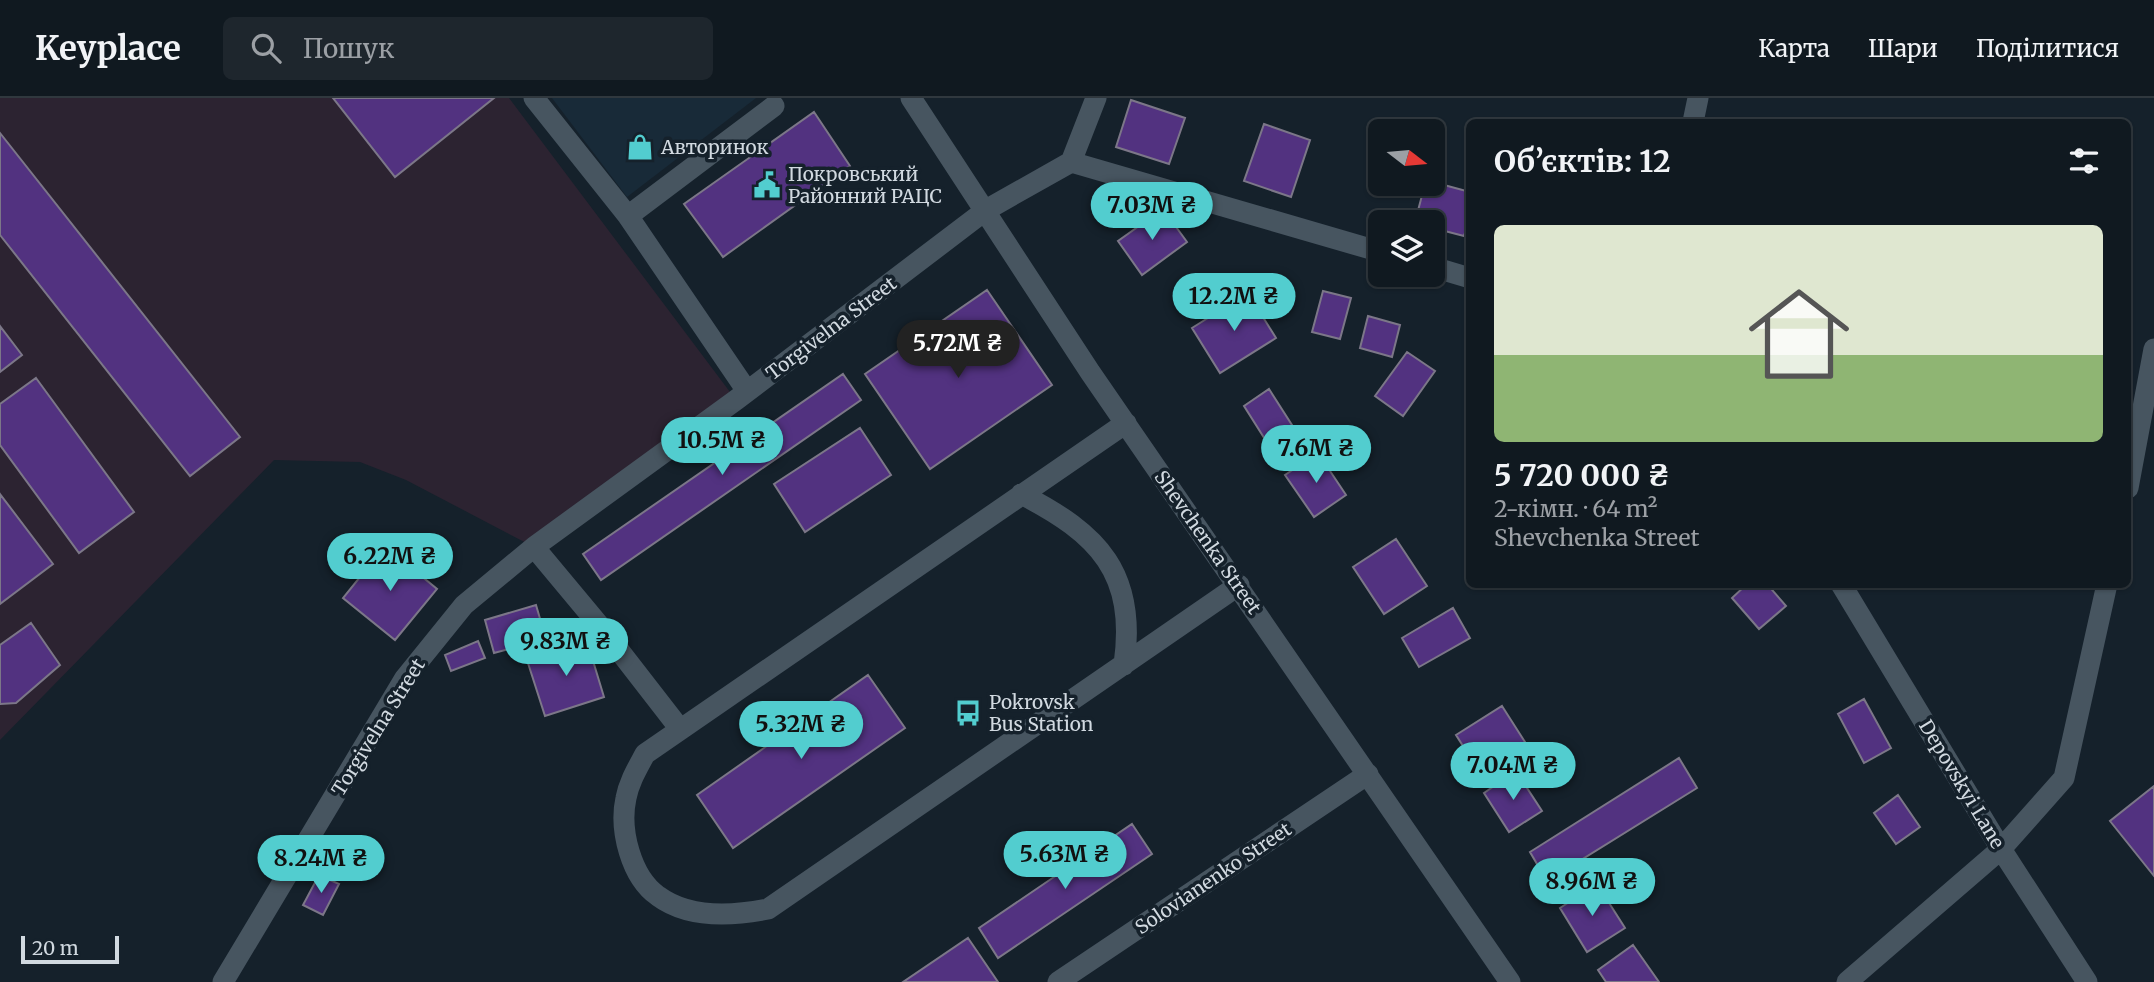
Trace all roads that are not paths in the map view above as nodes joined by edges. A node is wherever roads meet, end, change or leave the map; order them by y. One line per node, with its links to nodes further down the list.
1 (534, 98): 9 (street)
2 (911, 98): 8 (street, Shevchenka Street)
3 (1096, 98): 7 (street)
4 (1698, 98): 6 (street)
5 (774, 106): 9 (street)
6 (1694, 119)
7 (1072, 162): 8 (street, Torgivelna Street); 10 (street)
8 (986, 210): 14 (street, Torgivelna Street); 15 (street, Shevchenka Street)
9 (628, 216): 14 (street)
10 (1368, 248)
11 (1445, 271): 12 (street)
12 (1466, 277)
13 (2154, 349): 16 (street)
14 (747, 391): 19 (street, Torgivelna Street)
15 (1126, 423): 18 (street); 20 (street, Shevchenka Street)
16 (2139, 453): 17 (street)
17 (2131, 478)
18 (1021, 494): 23 (street); 24 (street)
19 (534, 547): 24 (street); 27 (street, Torgivelna Street)
20 (1238, 585): 23 (street); 25 (street, Shevchenka Street)
21 (1843, 588): 26 (street, Depovskyi Lane)
22 (2106, 588): 26 (street)
23 (1124, 664): 24 (street)
24 (680, 729)
25 (1368, 774): 28 (street, Solovianenko Street); 29 (street, Shevchenka Street)
26 (2001, 849): 30 (street); 31 (street, Depovskyi Lane)
27 (223, 982)
28 (1058, 982)
29 (1510, 982)
30 (1847, 982)
31 (2087, 982)

